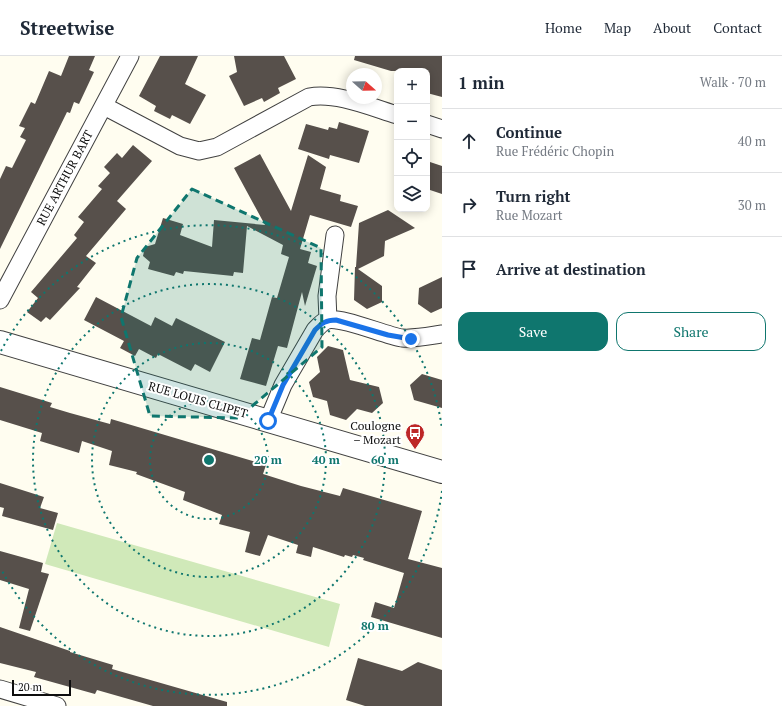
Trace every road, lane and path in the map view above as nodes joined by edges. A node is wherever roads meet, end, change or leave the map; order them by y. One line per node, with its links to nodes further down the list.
1 (130, 56): 2 (street, RUE ARTHUR BART)
2 (104, 106): 3 (street); 7 (street, RUE ARTHUR BART)
3 (394, 114)
4 (430, 125): 5 (street)
5 (442, 129)
6 (335, 236): 8 (street)
7 (0, 300)
8 (328, 320): 9 (street); 11 (street)
9 (442, 334)
10 (0, 342): 11 (street, RUE LOUIS CLIPET)
11 (268, 421): 12 (street, RUE LOUIS CLIPET)
12 (442, 472)
13 (0, 689): 14 (street)
14 (57, 706)

